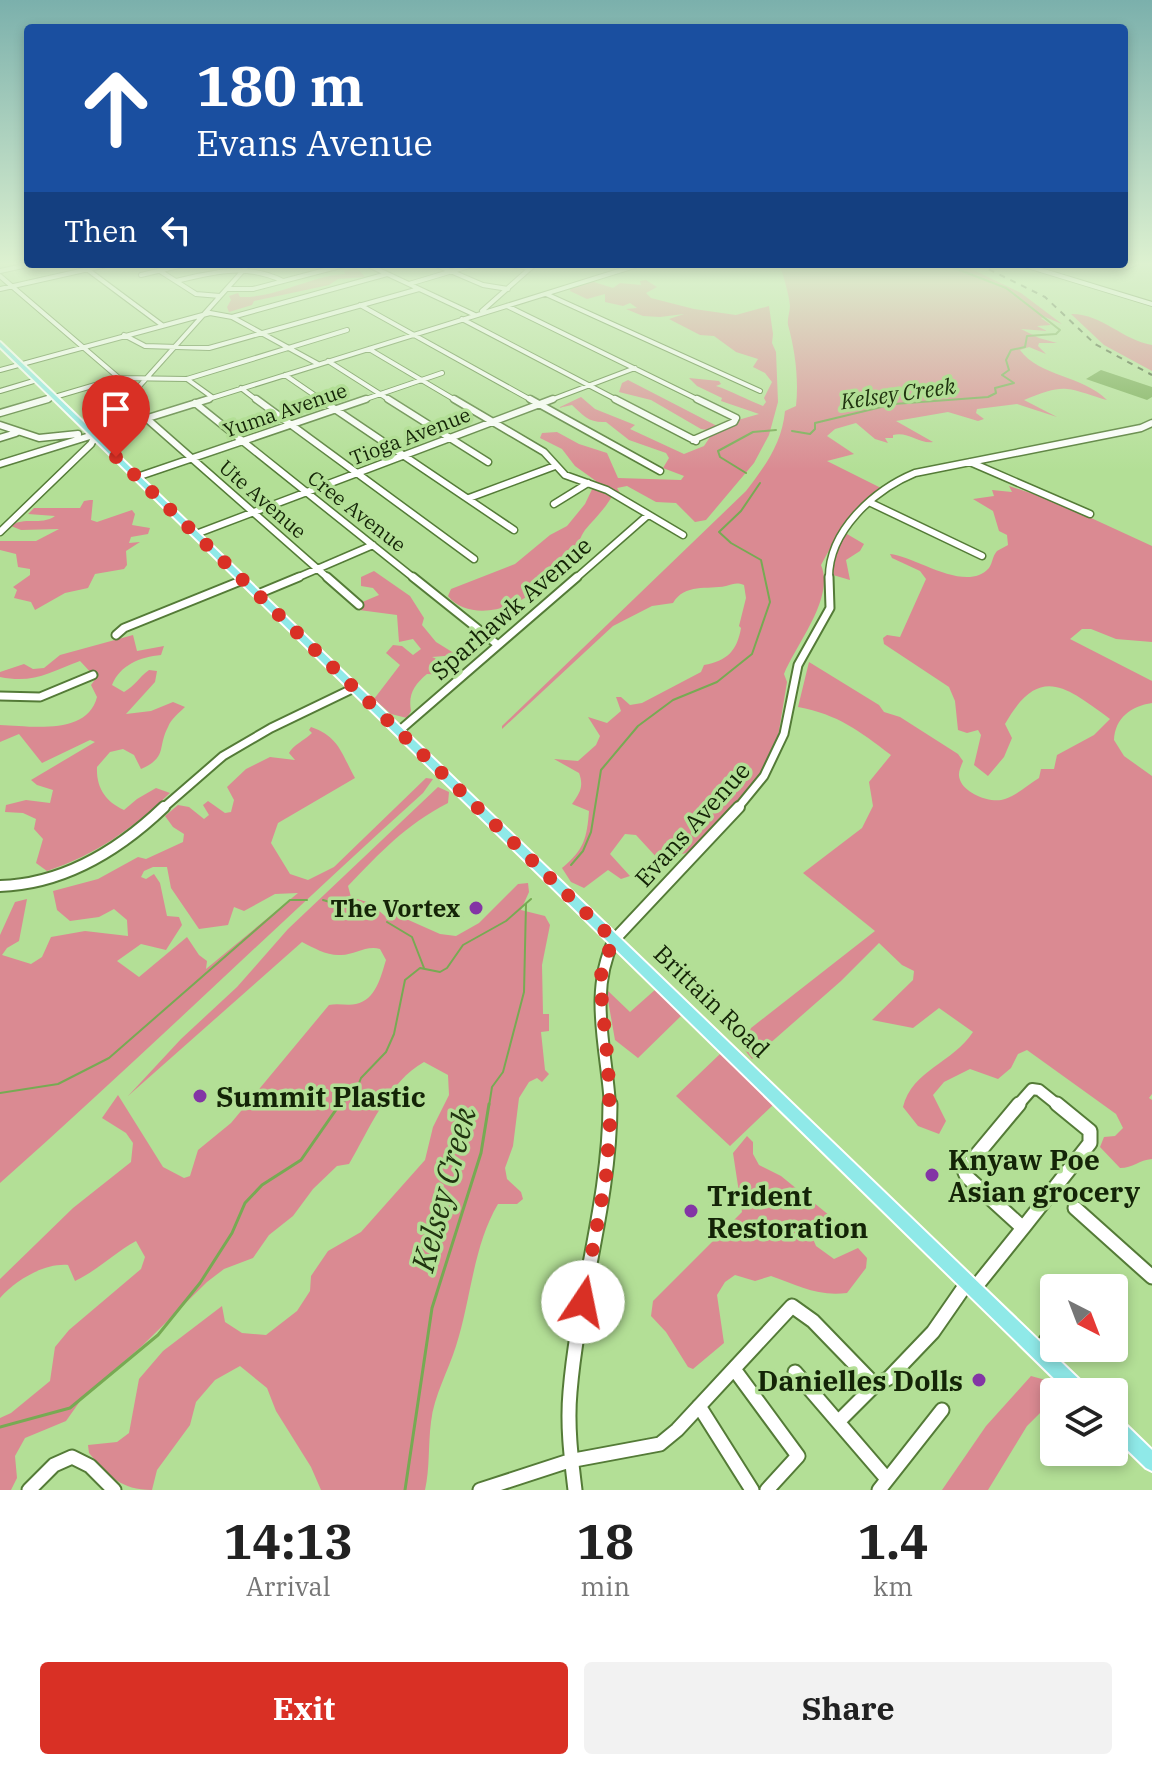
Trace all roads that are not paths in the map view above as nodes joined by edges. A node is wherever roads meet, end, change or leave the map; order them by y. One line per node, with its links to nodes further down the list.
1 (63, 332): 13 (street)
2 (137, 332): 12 (street)
3 (190, 332): 14 (street)
4 (264, 332): 14 (street); 15 (street)
5 (342, 332): 15 (street)
6 (410, 332): 11 (street)
7 (423, 332): 11 (street)
8 (486, 332): 30 (street)
9 (559, 332): 21 (street)
10 (628, 332): 33 (street)
11 (415, 334): 17 (street); 38 (street)
12 (124, 335): 13 (street); 14 (street)
13 (80, 346): 19 (street); 25 (street)
14 (176, 347): 26 (street)
15 (290, 347): 20 (street); 27 (street)
16 (2, 349): 19 (main road, Brittain Road)
17 (369, 349): 18 (street); 29 (street)
18 (328, 361): 20 (street); 34 (street)
19 (19, 363): 22 (street); 28 (main road, Brittain Road)
20 (318, 364): 24 (street)
21 (635, 368): 30 (street, Tioga Avenue); 30 (street)
22 (0, 370)
23 (442, 373): 29 (street, Yuma Avenue)
24 (285, 375): 31 (street); 39 (street)
25 (119, 378): 26 (street); 35 (street)
26 (147, 379): 27 (street); 48 (street)
27 (187, 379): 36 (street)
28 (37, 380): 32 (street); 35 (main road, Brittain Road)
29 (422, 380): 34 (street, Yuma Avenue); 42 (street)
30 (590, 385): 38 (street, Tioga Avenue)
31 (241, 388): 36 (street); 45 (street)
32 (0, 391)
33 (760, 391)
34 (380, 394): 39 (street, Yuma Avenue); 50 (street)
35 (54, 397): 40 (street); 48 (main road, Brittain Road)
36 (212, 397): 37 (street)
37 (195, 403): 41 (street); 51 (street, Cree Avenue)
38 (539, 404): 42 (street, Tioga Avenue); 58 (street)
39 (337, 409): 45 (street, Yuma Avenue); 52 (street)
40 (0, 413)
41 (146, 418): 48 (street); 53 (street, Ute Avenue)
42 (493, 422): 50 (street, Tioga Avenue); 57 (street)
43 (1152, 423): 55 (street, Evans Avenue)
44 (0, 425): 46 (street)
45 (291, 425): 51 (street, Yuma Avenue); 59 (street)
46 (16, 433): 47 (street); 49 (street)
47 (78, 434)
48 (96, 434): 56 (street); 60 (main road, Brittain Road); 70 (street)
49 (0, 438)
50 (450, 438): 52 (street, Tioga Avenue); 54 (street)
51 (242, 441): 53 (street, Yuma Avenue); 62 (street, Cree Avenue)
52 (405, 455): 59 (street, Tioga Avenue); 63 (street)
53 (192, 458): 60 (street, Yuma Avenue); 66 (street, Ute Avenue)
54 (488, 462)
55 (969, 462): 64 (street, Evans Avenue); 67 (street)
56 (0, 464)
57 (555, 466): 61 (street); 63 (street)
58 (660, 471)
59 (357, 473): 62 (street, Tioga Avenue); 75 (street)
60 (137, 477): 71 (main road, Brittain Road)
61 (588, 483): 65 (street); 68 (street)
62 (308, 492): 66 (street, Tioga Avenue); 73 (street, Cree Avenue)
63 (469, 498): 69 (street)
64 (871, 503): 74 (street); 89 (street, Evans Avenue)
65 (554, 504)
66 (254, 512): 71 (street, Tioga Avenue); 76 (street, Ute Avenue)
67 (1090, 514)
68 (648, 515): 72 (street); 78 (street, Sparhawk Avenue)
69 (514, 530)
70 (0, 532)
71 (196, 534): 79 (main road, Brittain Road)
72 (683, 535)
73 (373, 545): 76 (street); 83 (street, Cree Avenue)
74 (982, 556)
75 (474, 559)
76 (317, 568): 80 (street); 81 (street, Ute Avenue)
77 (571, 570): 78 (street)
78 (580, 574): 83 (street, Sparhawk Avenue)
79 (243, 580): 80 (main road, Brittain Road); 82 (street)
80 (258, 594): 85 (main road, Brittain Road)
81 (359, 605)
82 (116, 635)
83 (498, 645): 87 (street, Sparhawk Avenue)
84 (93, 675): 86 (street)
85 (354, 688): 87 (main road, Brittain Road); 88 (street)
86 (0, 696)
87 (399, 731): 89 (main road, Brittain Road)
88 (0, 886)
89 (614, 940): 93 (main road, Brittain Road); 103 (street, Evans Avenue)
90 (1075, 1208): 92 (street)
91 (1023, 1228): 91 (street); 93 (street)
92 (1152, 1277)
93 (970, 1286): 94 (main road, Brittain Road); 98 (street)
94 (1039, 1351): 97 (main road, Brittain Road)
95 (734, 1369): 98 (street); 99 (street); 111 (street)
96 (795, 1372): 101 (street)
97 (1066, 1378)
98 (875, 1385): 101 (street)
99 (699, 1406): 103 (street); 110 (street)
100 (942, 1410): 105 (street)
101 (838, 1422): 105 (street)
102 (1128, 1439): 104 (main road)
103 (569, 1461): 108 (street); 109 (street, Evans Avenue)
104 (1152, 1462)
105 (883, 1484)
106 (29, 1490): 107 (street)
107 (114, 1490)
108 (480, 1490)
109 (575, 1490)
110 (752, 1490)
111 (767, 1490)

